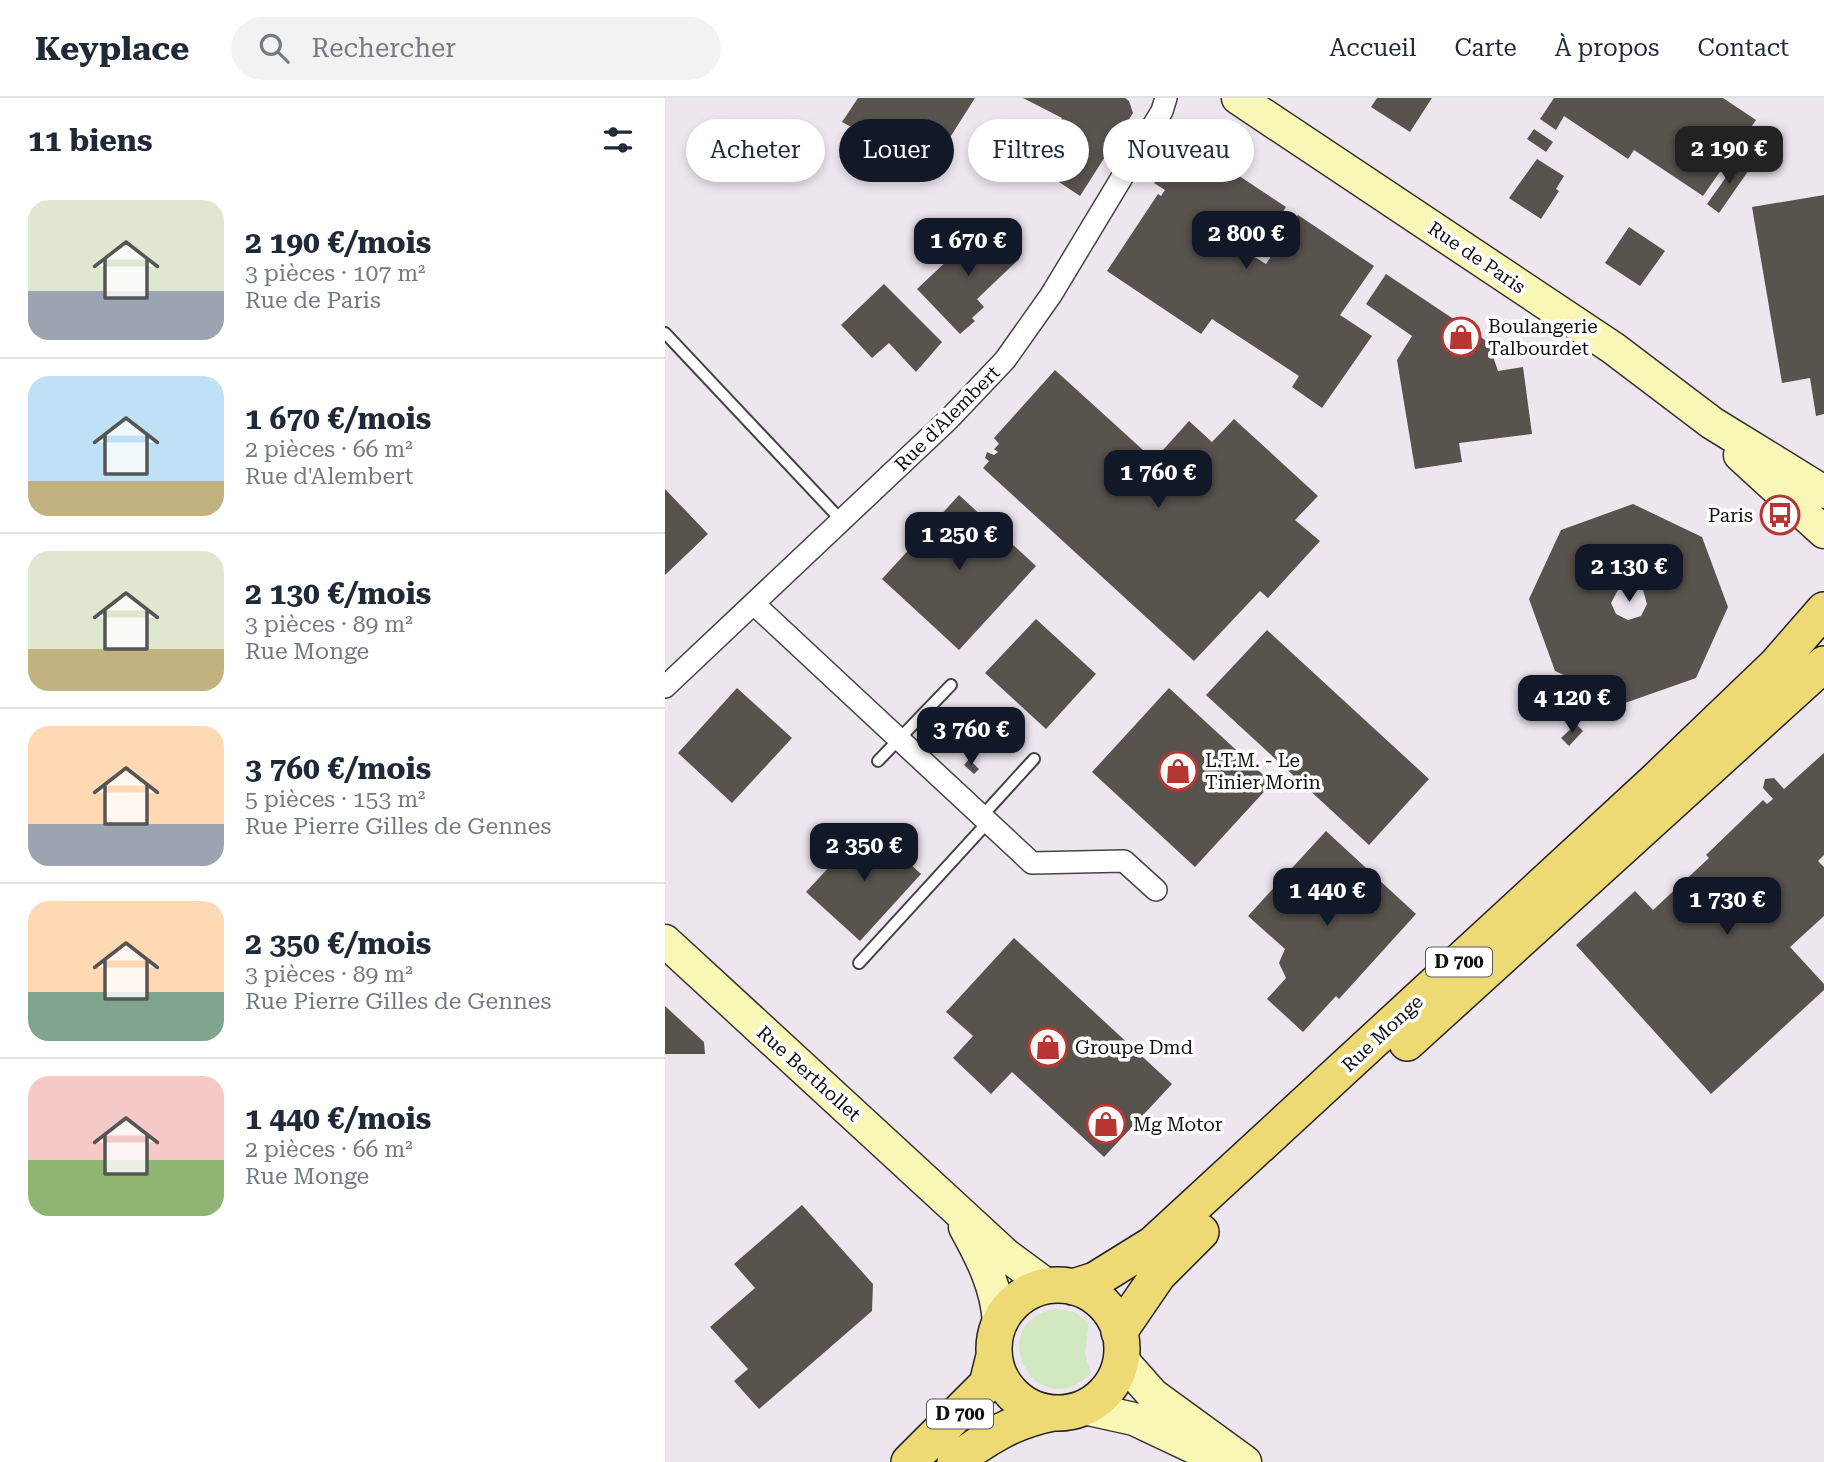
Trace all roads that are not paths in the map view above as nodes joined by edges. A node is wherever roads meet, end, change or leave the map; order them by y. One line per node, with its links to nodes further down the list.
1 (1166, 98): 6 (street, Rue d'Alembert)
2 (1238, 98): 4 (street, Rue de Paris)
3 (665, 333): 6 (lane)
4 (1711, 423): 5 (street, Rue de Paris); 7 (street, Rue de Paris)
5 (1824, 492)
6 (841, 520): 8 (street, Rue d'Alembert)
7 (1824, 532)
8 (754, 604): 12 (street, Rue d'Alembert); 13 (street)
9 (1824, 610): 21 (main road, Rue Monge / D 700)
10 (1824, 664): 23 (main road, Rue Monge / D 700)
11 (951, 685): 13 (lane)
12 (665, 687)
13 (898, 739): 15 (lane); 16 (street)
14 (1034, 758): 16 (lane)
15 (878, 761)
16 (985, 819): 17 (street); 19 (lane)
17 (1156, 890)
18 (665, 941): 20 (street, Rue Berthollet)
19 (859, 963)
20 (952, 1204): 21 (street, Rue Berthollet); 22 (street, Rue Berthollet)
21 (1061, 1286): 22 (main road); 23 (main road)
22 (996, 1339): 24 (main road); 25 (main road, D 700)
23 (1120, 1345): 24 (main road); 28 (street)
24 (1069, 1410): 26 (main road, D 700); 27 (street)
25 (909, 1462)
26 (955, 1462)
27 (1222, 1462)
28 (1245, 1462)

